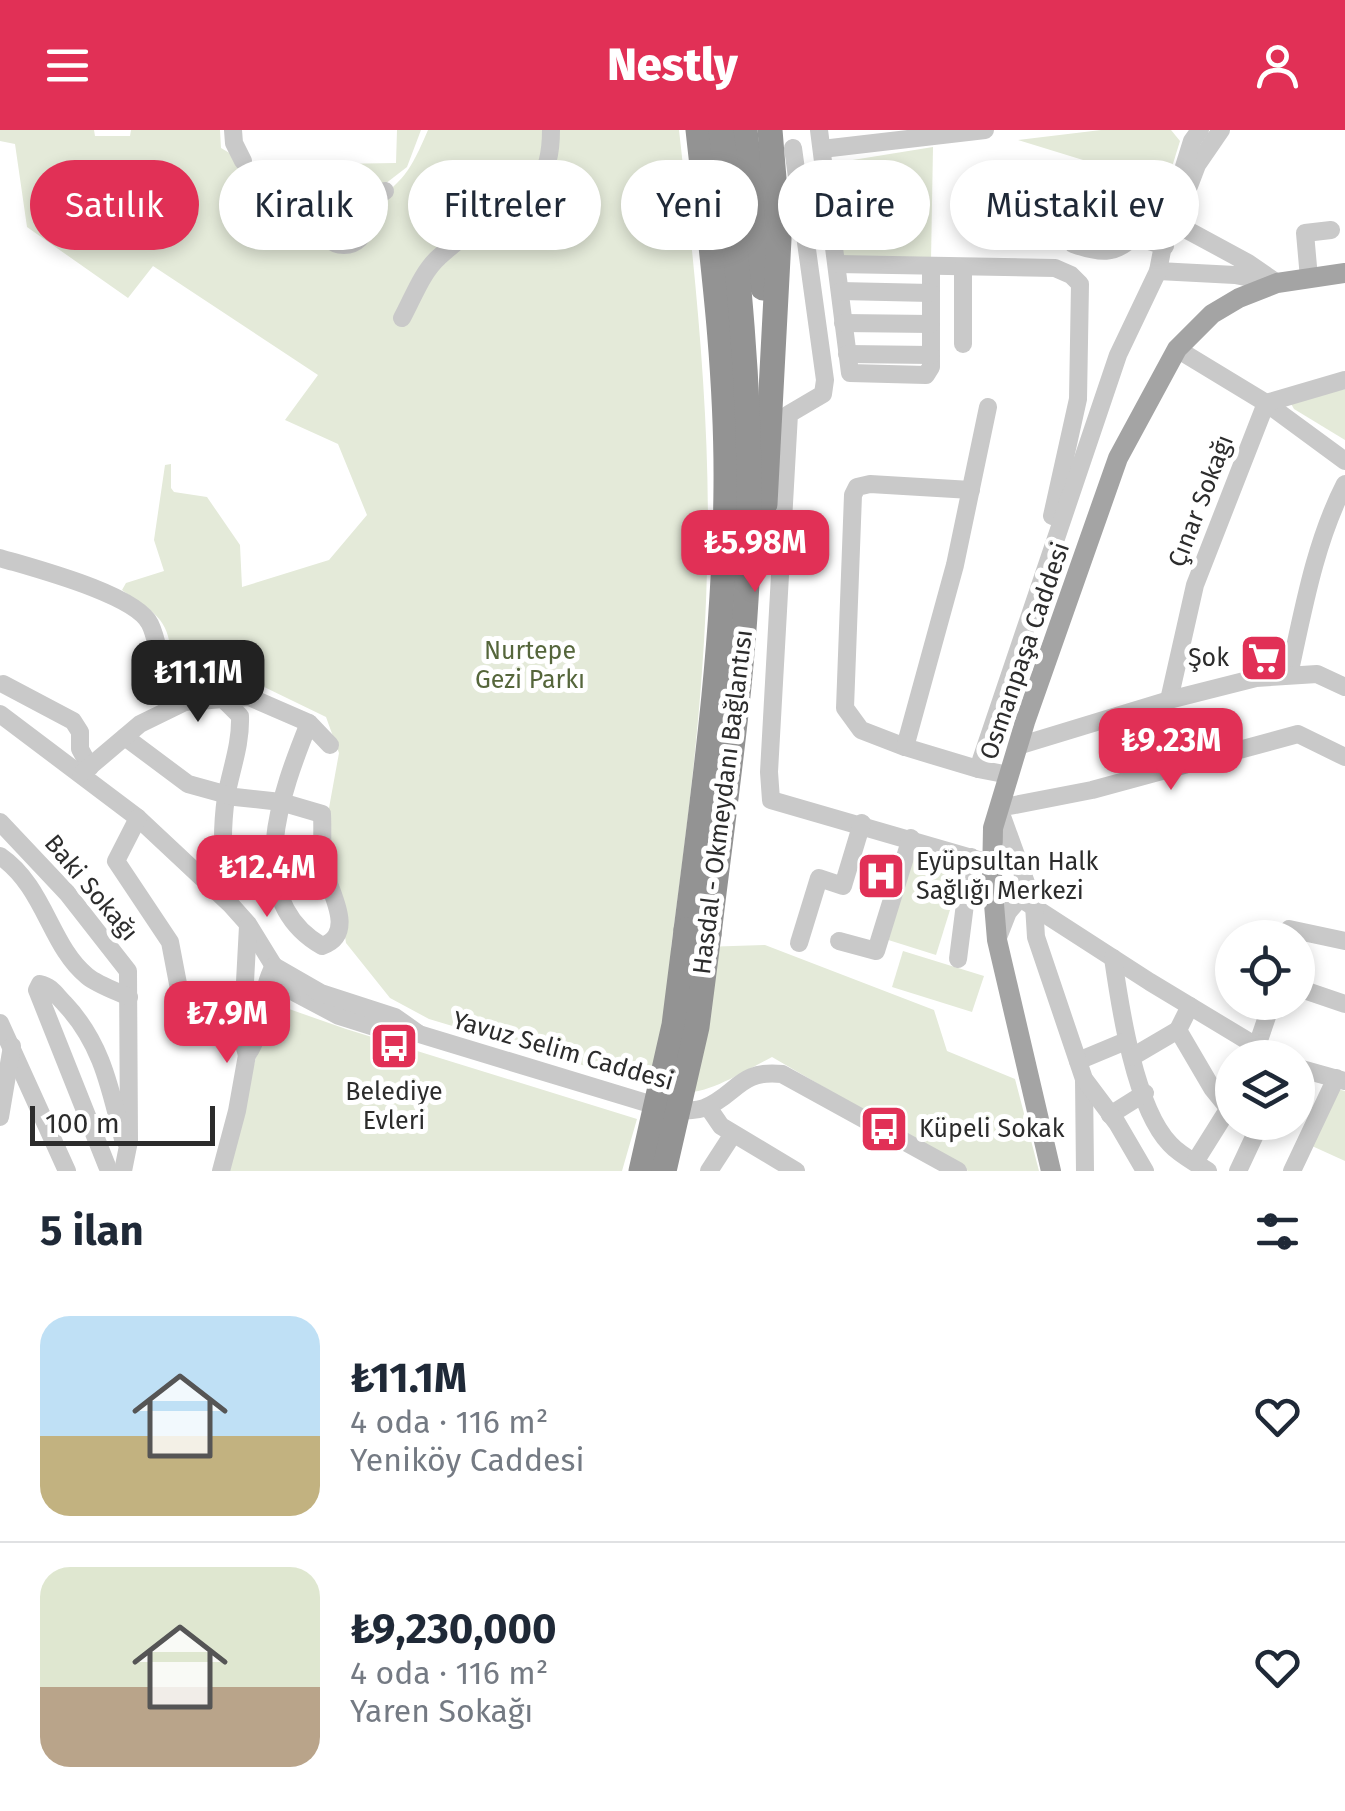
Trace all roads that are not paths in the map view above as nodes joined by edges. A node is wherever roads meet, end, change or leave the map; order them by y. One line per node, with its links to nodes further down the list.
1 (234, 130): 12 (street)
2 (551, 130): 29 (street)
3 (698, 130): 73 (highway, Hasdal - Okmeydanı Bağlantısı)
4 (720, 130): 43 (highway, Hasdal - Okmeydanı Bağlantısı)
5 (745, 130): 34 (highway)
6 (770, 130): 34 (highway)
7 (986, 130): 10 (street)
8 (1221, 130): 9 (street); 14 (street)
9 (1197, 131): 13 (street)
10 (821, 139): 20 (street)
11 (794, 148): 65 (street)
12 (242, 160)
13 (1186, 160)
14 (1199, 162)
15 (1331, 230): 25 (street)
16 (1199, 236): 26 (street)
17 (1090, 250): 18 (street)
18 (1116, 250)
19 (1164, 250): 23 (street)
20 (838, 264): 21 (street); 27 (street)
21 (932, 266): 22 (street); 28 (street)
22 (964, 266): 32 (street); 42 (street)
23 (1158, 271): 26 (street); 42 (street)
24 (1345, 273): 25 (main road, Osmanpaşa Caddesi)
25 (1309, 278): 26 (main road, Osmanpaşa Caddesi)
26 (1276, 283): 33 (main road, Osmanpaşa Caddesi)
27 (840, 291): 28 (street); 30 (street)
28 (931, 293): 31 (street)
29 (402, 318)
30 (844, 323): 31 (street); 31 (street)
31 (931, 324)
32 (962, 344)
33 (1177, 349): 36 (street); 54 (main road, Osmanpaşa Caddesi)
34 (771, 378): 43 (highway)
35 (1345, 380): 36 (street)
36 (1266, 403): 38 (street); 48 (street, Çınar Sokağı)
37 (988, 407): 40 (street)
38 (1345, 461)
39 (1345, 484): 44 (street)
40 (971, 490): 55 (street); 55 (street)
41 (0, 558): 49 (street)
42 (1037, 590): 57 (street)
43 (740, 666): 73 (highway, Hasdal - Okmeydanı Bağlantısı)
44 (1289, 675): 46 (street); 48 (street)
45 (4, 684): 58 (street)
46 (1345, 687)
47 (222, 699): 49 (street); 51 (street); 60 (street)
48 (1169, 700): 54 (street)
49 (168, 708): 52 (street)
50 (0, 714): 58 (street, Yavuz Selim Caddesi)
51 (310, 723): 53 (street); 61 (street)
52 (125, 737): 58 (street); 60 (street)
53 (330, 745)
54 (1018, 746): 59 (main road, Osmanpaşa Caddesi)
55 (906, 747): 57 (street)
56 (1345, 756): 62 (street)
57 (978, 769): 59 (street)
58 (85, 771): 63 (street, Yavuz Selim Caddesi)
59 (1009, 774): 62 (main road, Osmanpaşa Caddesi)
60 (226, 794): 61 (street); 70 (street)
61 (281, 802): 69 (street); 70 (street)
62 (999, 808): 68 (main road, Osmanpaşa Caddesi); 71 (street)
63 (138, 818): 72 (street, Yavuz Selim Caddesi); 82 (street)
64 (0, 822): 86 (street, Baki Sokağı)
65 (862, 824): 66 (street); 78 (street)
66 (910, 838): 68 (street); 76 (street)
67 (0, 856): 86 (street)
68 (985, 867): 71 (street); 75 (main road, Osmanpaşa Caddesi); 80 (street)
69 (324, 869): 70 (street); 70 (street)
70 (274, 883)
71 (1027, 895): 75 (street); 79 (street); 97 (street)
72 (248, 924): 81 (street, Yavuz Selim Caddesi); 84 (street)
73 (698, 932): 114 (highway, Hasdal - Okmeydanı Bağlantısı, bridge); 115 (highway, Hasdal - Okmeydanı Bağlantısı, bridge)
74 (1315, 935): 77 (street)
75 (997, 940): 119 (main road, Osmanpaşa Caddesi)
76 (839, 941)
77 (1345, 941)
78 (798, 942)
79 (1113, 958): 88 (street); 95 (street)
80 (958, 959)
81 (274, 966): 83 (street, Yavuz Selim Caddesi); 84 (street); 89 (street); 92 (street, Yavuz Selim Caddesi)
82 (179, 989)
83 (288, 990): 89 (street); 92 (street, Yavuz Selim Caddesi)
84 (243, 992): 96 (street)
85 (1315, 994): 87 (street)
86 (128, 998): 109 (street, Baki Sokağı)
87 (1345, 1004)
88 (1190, 1006): 91 (street); 93 (street)
89 (264, 1014): 96 (street)
90 (0, 1023): 94 (street)
91 (1178, 1030): 95 (street); 100 (street)
92 (419, 1034): 102 (street, Yavuz Selim Caddesi)
93 (1244, 1040)
94 (12, 1046): 103 (street); 112 (street)
95 (1129, 1049): 97 (street); 101 (street)
96 (247, 1054): 113 (street)
97 (1081, 1070): 104 (street); 106 (street)
98 (1315, 1072): 99 (street)
99 (1340, 1079): 122 (street)
100 (1215, 1091)
101 (1144, 1094): 104 (street); 111 (street)
102 (708, 1107): 105 (street); 118 (street)
103 (0, 1117)
104 (1114, 1119): 106 (street); 120 (street)
105 (733, 1134): 116 (street); 117 (street)
106 (1084, 1138): 110 (street)
107 (1215, 1140): 111 (street)
108 (1253, 1140): 121 (street)
109 (119, 1164): 109 (street)
110 (1084, 1167): 119 (street)
111 (1202, 1167)
112 (67, 1171)
113 (221, 1171)
114 (642, 1171)
115 (664, 1171)
116 (710, 1171)
117 (796, 1171)
118 (957, 1171)
119 (1051, 1171)
120 (1146, 1171)
121 (1238, 1171)
122 (1292, 1171)

